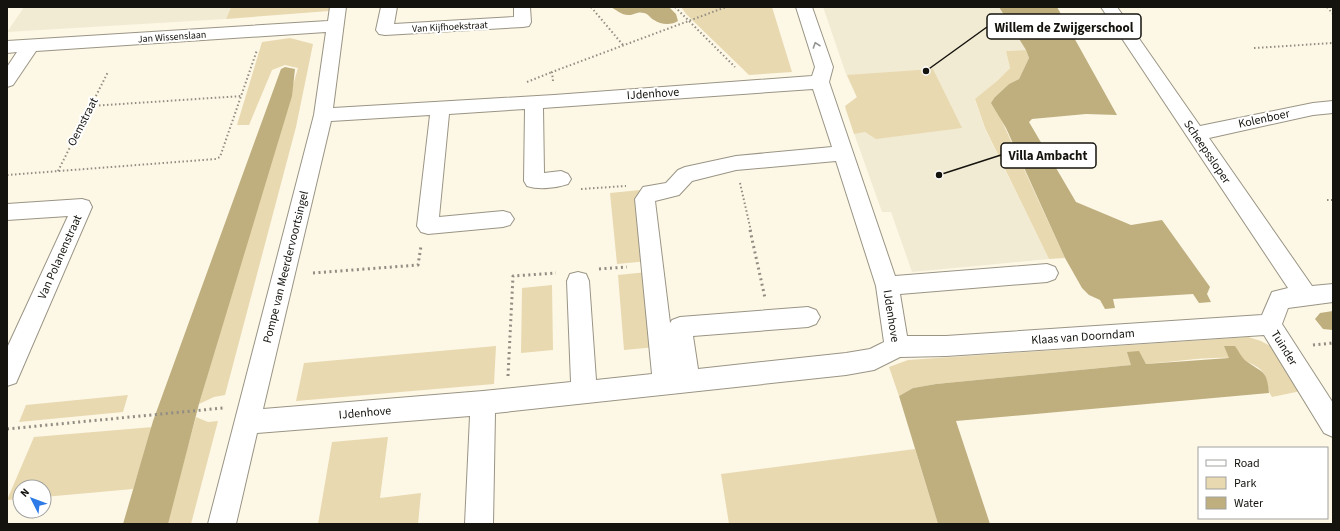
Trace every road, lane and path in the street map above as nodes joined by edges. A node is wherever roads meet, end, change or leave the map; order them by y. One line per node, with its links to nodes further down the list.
1 (389, 7): 2 (street, Van Kijfhoekstraat)
2 (522, 7)
3 (591, 7): 14 (path)
4 (675, 7): 11 (path)
5 (726, 7): 11 (path)
6 (804, 7): 20 (street, IJdenhove, one-way to 6)
7 (1109, 7): 28 (street, Scheepssloper)
8 (1327, 7): 9 (path)
9 (1333, 14)
10 (337, 16): 12 (street, Jan Wissenslaan); 27 (street, Pompe van Meerdervoortsingel)
11 (688, 21): 14 (path); 21 (path)
12 (264, 31): 15 (street, Jan Wissenslaan); 22 (path)
13 (1333, 43): 17 (path)
14 (623, 45): 23 (path)
15 (30, 46): 16 (street, Jan Wissenslaan); 19 (street)
16 (7, 47)
17 (1254, 48)
18 (108, 72): 24 (path, Oemstraat)
19 (7, 81)
20 (820, 82): 21 (street, IJdenhove); 29 (street, IJdenhove)
21 (754, 86): 23 (street, IJdenhove)
22 (242, 96): 24 (path); 31 (path)
23 (544, 102): 26 (street, IJdenhove); 33 (street)
24 (91, 106): 31 (path, Oemstraat)
25 (1333, 107): 28 (street, Kolenboer)
26 (440, 108): 27 (street, IJdenhove); 38 (street)
27 (323, 115): 57 (street, Pompe van Meerdervoortsingel)
28 (1195, 134): 46 (street, Scheepssloper)
29 (844, 153): 30 (street); 44 (street, IJdenhove)
30 (736, 163): 34 (street); 48 (path)
31 (58, 171): 32 (path)
32 (7, 175)
33 (561, 179): 34 (path)
34 (650, 193): 39 (street)
35 (1327, 200): 36 (path)
36 (1333, 200)
37 (7, 212): 51 (street, Van Polanenstraat)
38 (504, 219)
39 (652, 264): 43 (path); 52 (street)
40 (418, 265): 41 (path)
41 (313, 273)
42 (1047, 273): 44 (street)
43 (578, 276): 53 (street); 55 (path)
44 (887, 286): 50 (street, IJdenhove)
45 (1333, 293): 46 (street, Tuinder)
46 (1306, 296): 49 (street, Tuinder)
47 (808, 316): 48 (street)
48 (770, 320): 52 (street)
49 (1270, 325): 50 (street, Klaas van Doorndam); 54 (street, Tuinder)
50 (897, 347): 52 (street, IJdenhove)
51 (7, 375)
52 (676, 382): 53 (street, IJdenhove)
53 (584, 391): 55 (street, IJdenhove)
54 (1325, 398): 58 (street, Tuinder)
55 (495, 401): 57 (street, IJdenhove); 61 (street)
56 (209, 409): 59 (path)
57 (247, 422): 60 (street, Pompe van Meerdervoortsingel)
58 (1333, 425)
59 (7, 429)
60 (222, 524)
61 (479, 524)

